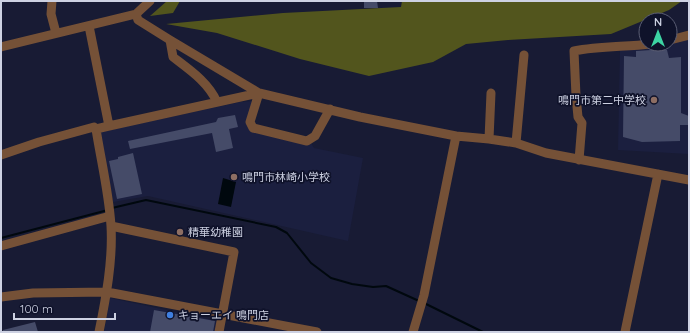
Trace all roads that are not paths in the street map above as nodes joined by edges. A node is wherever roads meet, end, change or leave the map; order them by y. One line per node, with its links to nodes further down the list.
1 (52, 1): 5 (street)
2 (150, 1): 3 (street)
3 (136, 14): 4 (street); 8 (street)
4 (89, 26): 5 (street); 16 (street)
5 (56, 34): 10 (street)
6 (689, 35): 7 (street)
7 (678, 38)
8 (170, 40): 12 (street); 14 (street)
9 (638, 45): 22 (street)
10 (1, 47)
11 (524, 55): 20 (street)
12 (259, 93): 14 (street); 15 (street); 15 (street)
13 (491, 93): 19 (street)
14 (217, 102): 16 (street)
15 (330, 109): 18 (street)
16 (109, 126): 17 (street)
17 (96, 129): 21 (street); 25 (street)
18 (456, 136): 19 (street); 33 (street)
19 (489, 139): 20 (street)
20 (516, 143): 22 (street)
21 (1, 155)
22 (579, 160): 23 (street)
23 (658, 174): 24 (street); 34 (street)
24 (689, 180)
25 (110, 219): 26 (street); 27 (street); 29 (street)
26 (1, 246)
27 (107, 292): 28 (street); 29 (street); 30 (street)
28 (1, 297)
29 (222, 313): 31 (street); 32 (street)
30 (99, 332)
31 (219, 332)
32 (317, 332)
33 (413, 332)
34 (625, 332)

